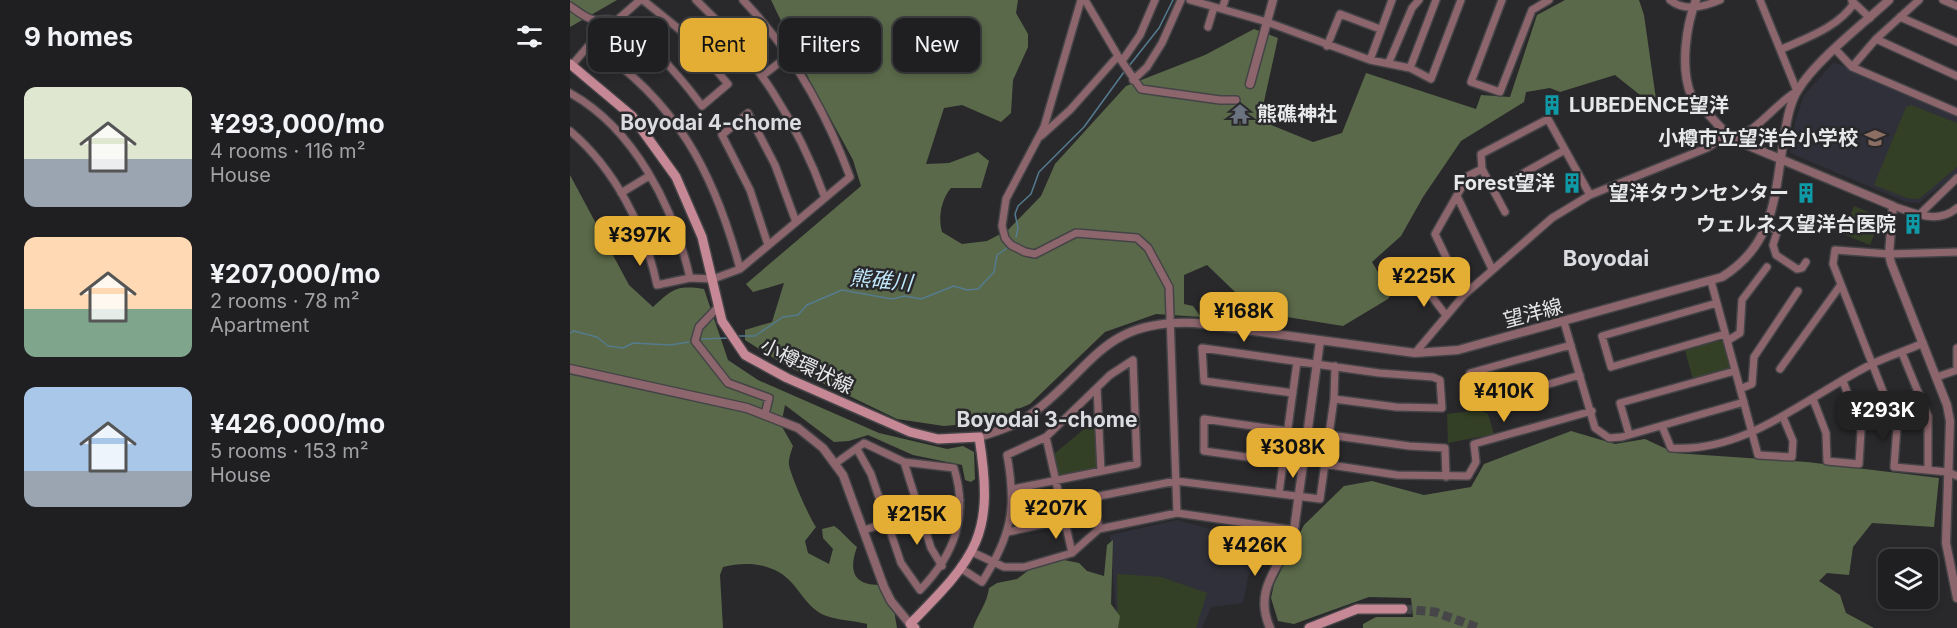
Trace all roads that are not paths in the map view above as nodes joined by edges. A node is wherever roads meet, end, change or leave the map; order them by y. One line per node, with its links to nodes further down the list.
1 (641, 0): 30 (street); 31 (street)
2 (696, 0): 54 (street)
3 (743, 0): 39 (street)
4 (1083, 0): 47 (street); 64 (street)
5 (1155, 0): 47 (street)
6 (1182, 0): 56 (street)
7 (1190, 0): 26 (street)
8 (1225, 0): 27 (street)
9 (1273, 0): 34 (street)
10 (1392, 0): 36 (street)
11 (1419, 0): 45 (street)
12 (1436, 0): 51 (street)
13 (1461, 0): 51 (street)
14 (1502, 0): 15 (street)
15 (1549, 0)
16 (1670, 0): 23 (street)
17 (1720, 0): 23 (street)
18 (1760, 0): 42 (street)
19 (1889, 0): 32 (street, 望洋線)
20 (1919, 0): 28 (street)
21 (1943, 0): 25 (street)
22 (1852, 2): 32 (street); 42 (street)
23 (1694, 4): 63 (street)
24 (570, 6): 29 (street)
25 (1957, 6)
26 (1214, 7): 27 (street); 35 (street)
27 (1222, 9): 34 (street)
28 (1900, 17): 37 (street); 38 (street)
29 (591, 18)
30 (620, 18)
31 (664, 18)
32 (1870, 18): 43 (street, 望洋線)
33 (668, 21): 49 (street)
34 (1267, 22): 41 (street); 57 (street)
35 (1208, 27)
36 (1380, 29): 41 (street); 44 (street)
37 (1876, 39): 50 (street); 55 (street)
38 (1957, 42)
39 (779, 45)
40 (588, 46): 48 (street)
41 (1327, 46): 44 (street)
42 (1782, 49): 58 (street)
43 (1836, 50): 50 (street); 58 (street, 望洋線)
44 (1370, 60): 45 (street)
45 (1389, 62): 51 (street)
46 (779, 63): 54 (street)
47 (1123, 64): 56 (street); 64 (street)
48 (571, 65): 89 (main road, 小樽環状線)
49 (668, 66)
50 (1852, 67): 61 (street)
51 (1410, 68)
52 (628, 72): 86 (street)
53 (798, 72): 74 (street)
54 (762, 76): 74 (street)
55 (1957, 76)
56 (1133, 80): 60 (street)
57 (1250, 84)
58 (1797, 91): 63 (street); 66 (street, 望洋線)
59 (570, 93): 68 (street)
60 (1236, 100)
61 (1957, 112)
62 (570, 131): 71 (street)
63 (1731, 136): 66 (street); 72 (street)
64 (1039, 137): 98 (street)
65 (1566, 150): 67 (street); 70 (street); 72 (street)
66 (1781, 159): 75 (street); 80 (street, 望洋線)
67 (1482, 169): 70 (street); 73 (street)
68 (649, 176): 71 (street); 88 (street)
69 (1957, 178): 78 (street)
70 (1493, 190): 77 (street)
71 (621, 193): 88 (street)
72 (1590, 195): 87 (street)
73 (1457, 196): 87 (street); 94 (street)
74 (825, 198): 79 (street)
75 (1893, 206): 78 (street); 83 (street)
76 (1957, 208): 78 (street)
77 (1505, 212)
78 (1919, 215)
79 (796, 222): 81 (street); 81 (street)
80 (1768, 224): 84 (street); 90 (street, 望洋線)
81 (768, 245): 86 (street)
82 (1957, 252): 83 (street)
83 (1889, 254): 92 (street); 102 (street)
84 (1806, 262)
85 (1767, 267): 100 (street)
86 (740, 269): 89 (street)
87 (1492, 269): 94 (street)
88 (690, 279): 89 (street)
89 (713, 279): 96 (main road, 小樽環状線)
90 (1711, 281): 95 (street); 99 (street, 望洋線)
91 (1422, 285): 97 (street)
92 (1840, 286): 109 (street); 112 (street)
93 (1798, 291): 119 (street)
94 (1464, 295): 97 (street)
95 (1717, 303): 100 (street); 100 (street)
96 (718, 307): 125 (street); 132 (main road, 小樽環状線)
97 (1445, 314): 105 (street)
98 (1171, 322): 101 (street, 望洋線); 132 (street, 望洋線); 144 (street)
99 (1564, 322): 103 (street); 105 (street, 望洋線)
100 (1726, 338): 114 (street)
101 (1320, 341): 105 (street, 望洋線); 108 (street)
102 (1923, 343): 106 (street); 116 (street)
103 (1571, 345): 115 (street); 115 (street)
104 (1957, 348): 113 (street)
105 (1415, 352)
106 (1902, 352): 109 (street); 139 (street)
107 (1297, 362): 108 (street); 120 (street); 120 (street)
108 (1316, 364): 110 (street); 147 (street)
109 (1873, 364): 117 (street); 139 (street)
110 (1335, 366): 121 (street); 121 (street)
111 (570, 369): 125 (street)
112 (1780, 369)
113 (1957, 369): 116 (street)
114 (1735, 371): 119 (street); 130 (street)
115 (1580, 375): 124 (street)
116 (1937, 377): 141 (street)
117 (1843, 381): 122 (street); 122 (street)
118 (1097, 388): 133 (street); 140 (street); 140 (street)
119 (1740, 389): 123 (street)
120 (1293, 393): 128 (street)
121 (1334, 399): 131 (street)
122 (1813, 399): 126 (street)
123 (1744, 402): 127 (street); 129 (street)
124 (1592, 411): 130 (street); 142 (street)
125 (765, 414): 137 (street)
126 (1783, 417): 129 (street); 129 (street)
127 (1662, 426): 129 (street); 130 (street)
128 (1288, 430): 136 (street); 136 (street)
129 (1752, 432)
130 (1629, 434)
131 (1329, 435): 138 (street); 142 (street)
132 (979, 437): 157 (main road)
133 (1046, 437): 143 (street); 145 (street)
134 (857, 449): 135 (street); 137 (street); 152 (street)
135 (904, 462): 148 (street); 149 (street)
136 (1283, 462): 146 (street)
137 (836, 463): 154 (street)
138 (1324, 464): 142 (street); 147 (street)
139 (1928, 469): 141 (street)
140 (1101, 471): 143 (street)
141 (1953, 474): 162 (street)
142 (1446, 477)
143 (1056, 480): 145 (street); 151 (street)
144 (1176, 481): 146 (street); 150 (street); 153 (street)
145 (1013, 489): 156 (street)
146 (1279, 493): 147 (street)
147 (1299, 496): 155 (street)
148 (960, 500): 149 (street); 160 (street)
149 (920, 513): 152 (street); 160 (street)
150 (1176, 513): 153 (street); 155 (street)
151 (1063, 520): 156 (street); 158 (street)
152 (888, 522): 154 (street); 160 (street)
153 (1100, 529): 158 (street)
154 (864, 530): 164 (street)
155 (1294, 530): 165 (street)
156 (1008, 532): 159 (street)
157 (972, 552): 159 (street); 161 (main road)
158 (1072, 553): 159 (street)
159 (995, 562): 161 (street)
160 (942, 566)
161 (962, 569): 164 (main road)
162 (1957, 598)
163 (1403, 609): 166 (main road)
164 (910, 627)
165 (1270, 628)
166 (1309, 628)

